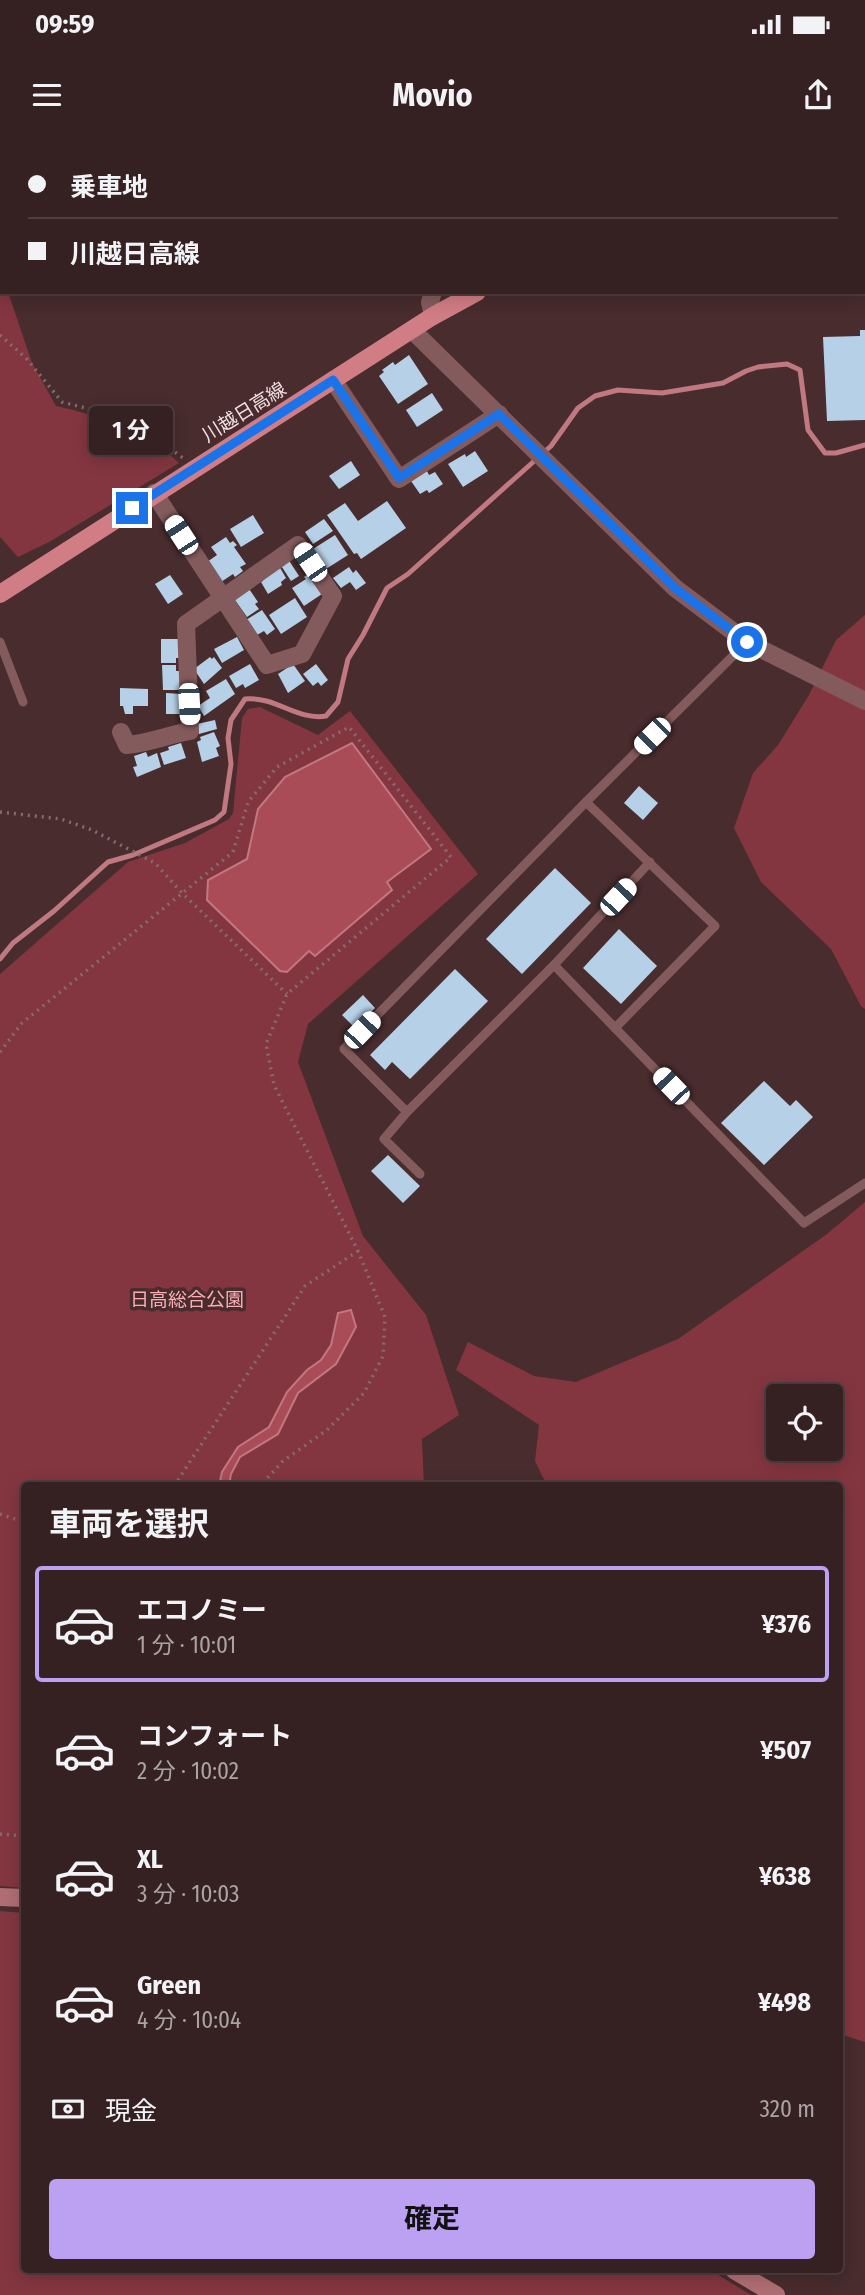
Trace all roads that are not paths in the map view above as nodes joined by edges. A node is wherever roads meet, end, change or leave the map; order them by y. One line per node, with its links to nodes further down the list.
1 (432, 294): 3 (street)
2 (473, 294): 3 (main road, 川越日高線)
3 (433, 316): 4 (main road, 川越日高線)
4 (412, 330): 5 (main road, 川越日高線); 6 (street)
5 (333, 380): 6 (street); 7 (main road, 川越日高線)
6 (499, 414): 11 (street)
7 (154, 493): 8 (main road, 川越日高線); 9 (street)
8 (0, 594)
9 (221, 596): 9 (street); 14 (street)
10 (0, 642): 13 (lane)
11 (747, 642): 12 (street); 15 (lane)
12 (865, 701)
13 (23, 702)
14 (121, 732)
15 (586, 802): 16 (lane); 19 (lane)
16 (650, 862): 17 (lane); 18 (lane)
17 (554, 965): 18 (lane); 19 (lane)
18 (615, 1028): 21 (lane)
19 (407, 1112): 20 (lane)
20 (420, 1174)
21 (865, 1183)
22 (0, 1897): 23 (street)
23 (21, 1898)
24 (739, 2273): 25 (street)
25 (776, 2295)

